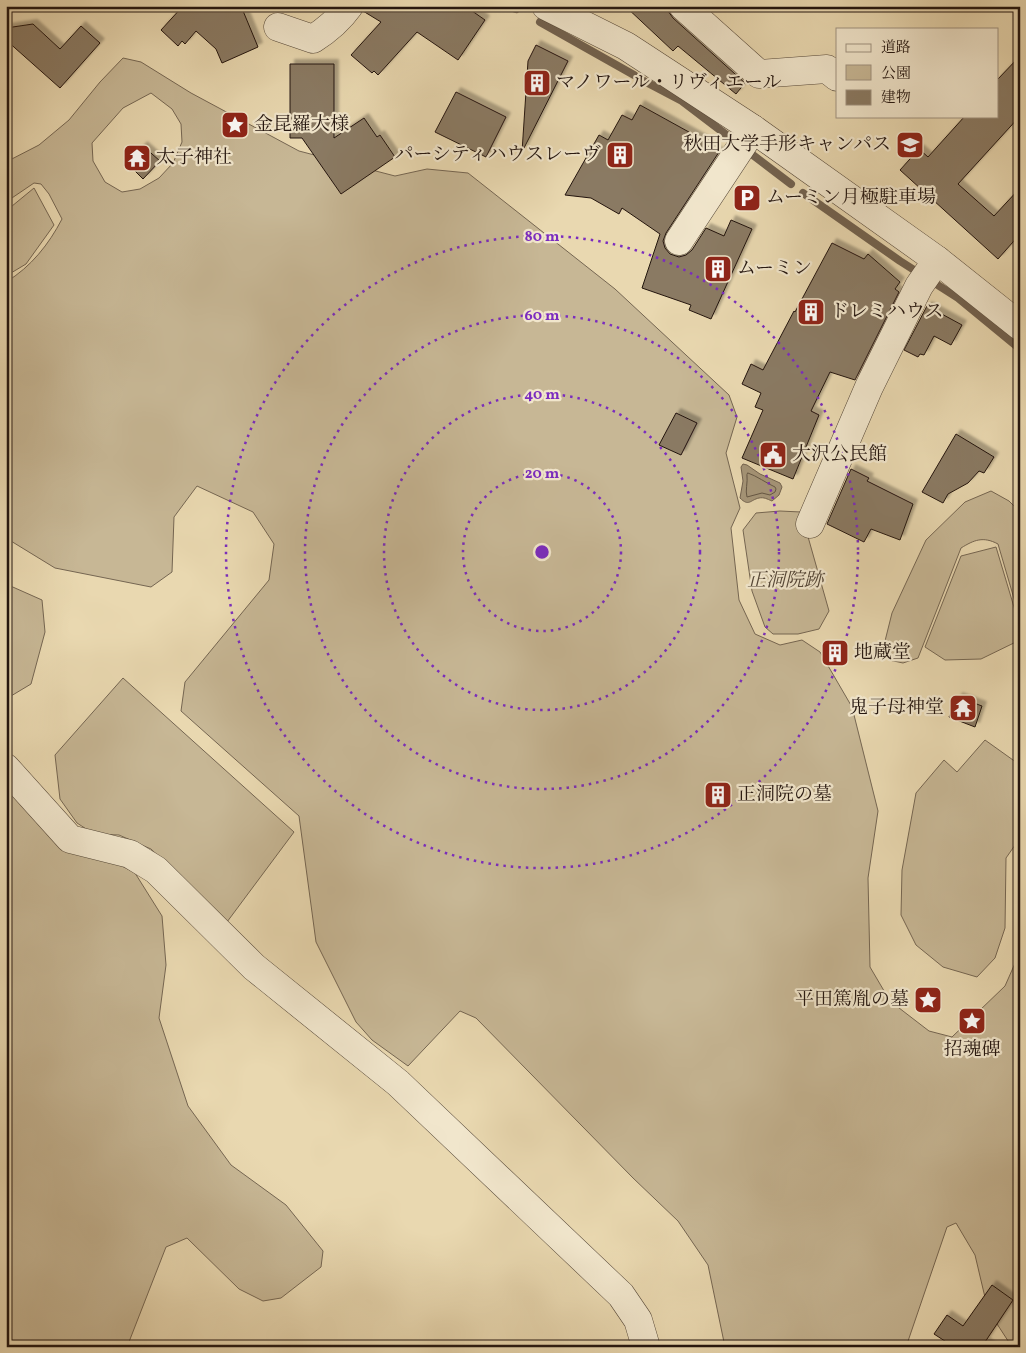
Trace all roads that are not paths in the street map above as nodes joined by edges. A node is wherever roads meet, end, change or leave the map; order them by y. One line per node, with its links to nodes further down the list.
1 (349, 6): 4 (street)
2 (546, 6): 6 (street)
3 (683, 6): 5 (street)
4 (278, 27)
5 (836, 75)
6 (746, 140): 7 (street); 8 (street)
7 (679, 241)
8 (928, 272): 9 (street); 10 (street)
9 (1020, 326)
10 (810, 524)
11 (6, 768): 12 (street)
12 (646, 1347)

